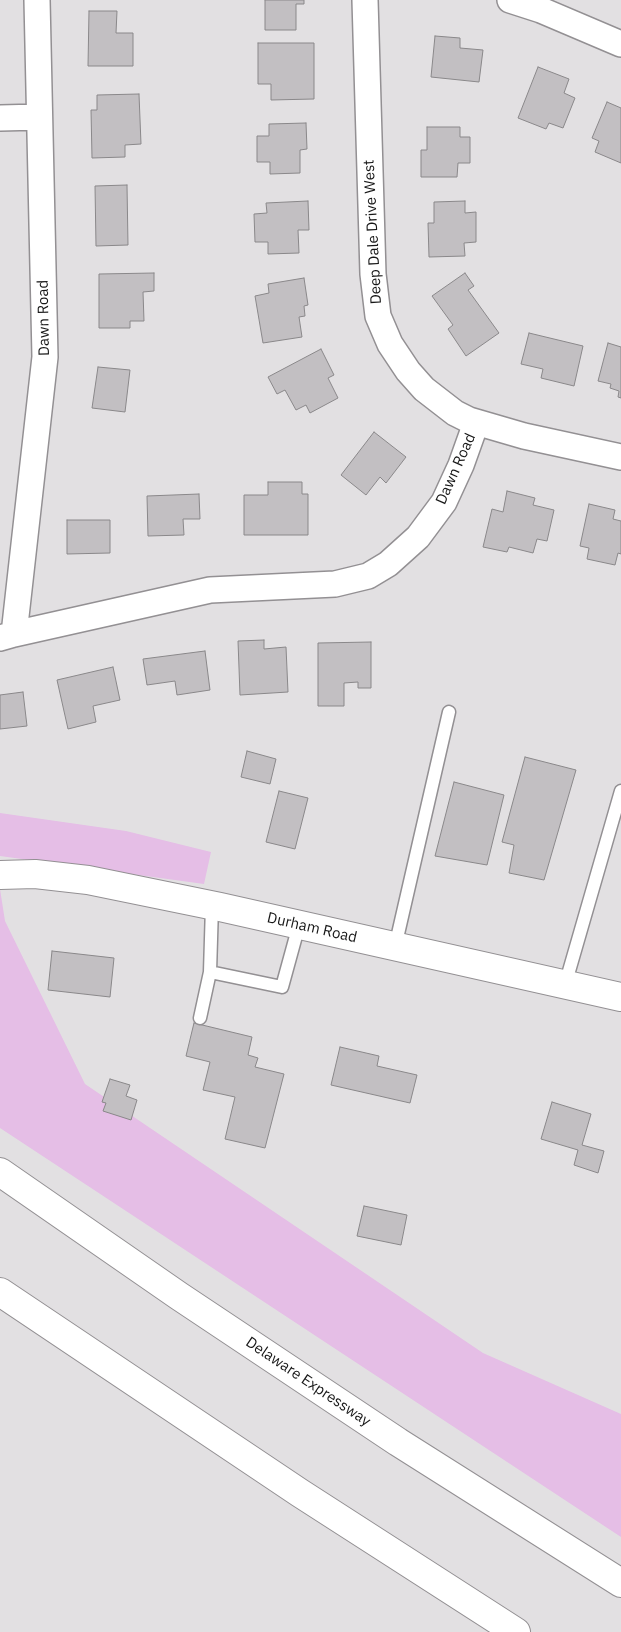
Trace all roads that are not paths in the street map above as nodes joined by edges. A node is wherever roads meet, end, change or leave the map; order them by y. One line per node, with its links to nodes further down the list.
1 (37, 0): 5 (street, Dawn Road)
2 (365, 0): 7 (street, Deep Dale Drive West)
3 (510, 0): 4 (street)
4 (621, 44)
5 (39, 117): 6 (street); 9 (street, Dawn Road)
6 (0, 118)
7 (476, 423): 8 (street, Deep Dale Drive West); 9 (street, Dawn Road)
8 (621, 457)
9 (7, 636)
10 (449, 712): 15 (lane)
11 (621, 791): 17 (lane)
12 (0, 875): 13 (main road, Durham Road)
13 (212, 906): 14 (main road, Durham Road); 16 (lane)
14 (299, 925): 15 (main road, Durham Road); 16 (lane)
15 (395, 946): 17 (main road, Durham Road)
16 (210, 972): 19 (lane)
17 (566, 985): 18 (main road, Durham Road)
18 (621, 997)
19 (200, 1018)
20 (0, 1172): 22 (main road, Delaware Expressway)
21 (0, 1292): 23 (main road)
22 (621, 1583)
23 (516, 1632)

